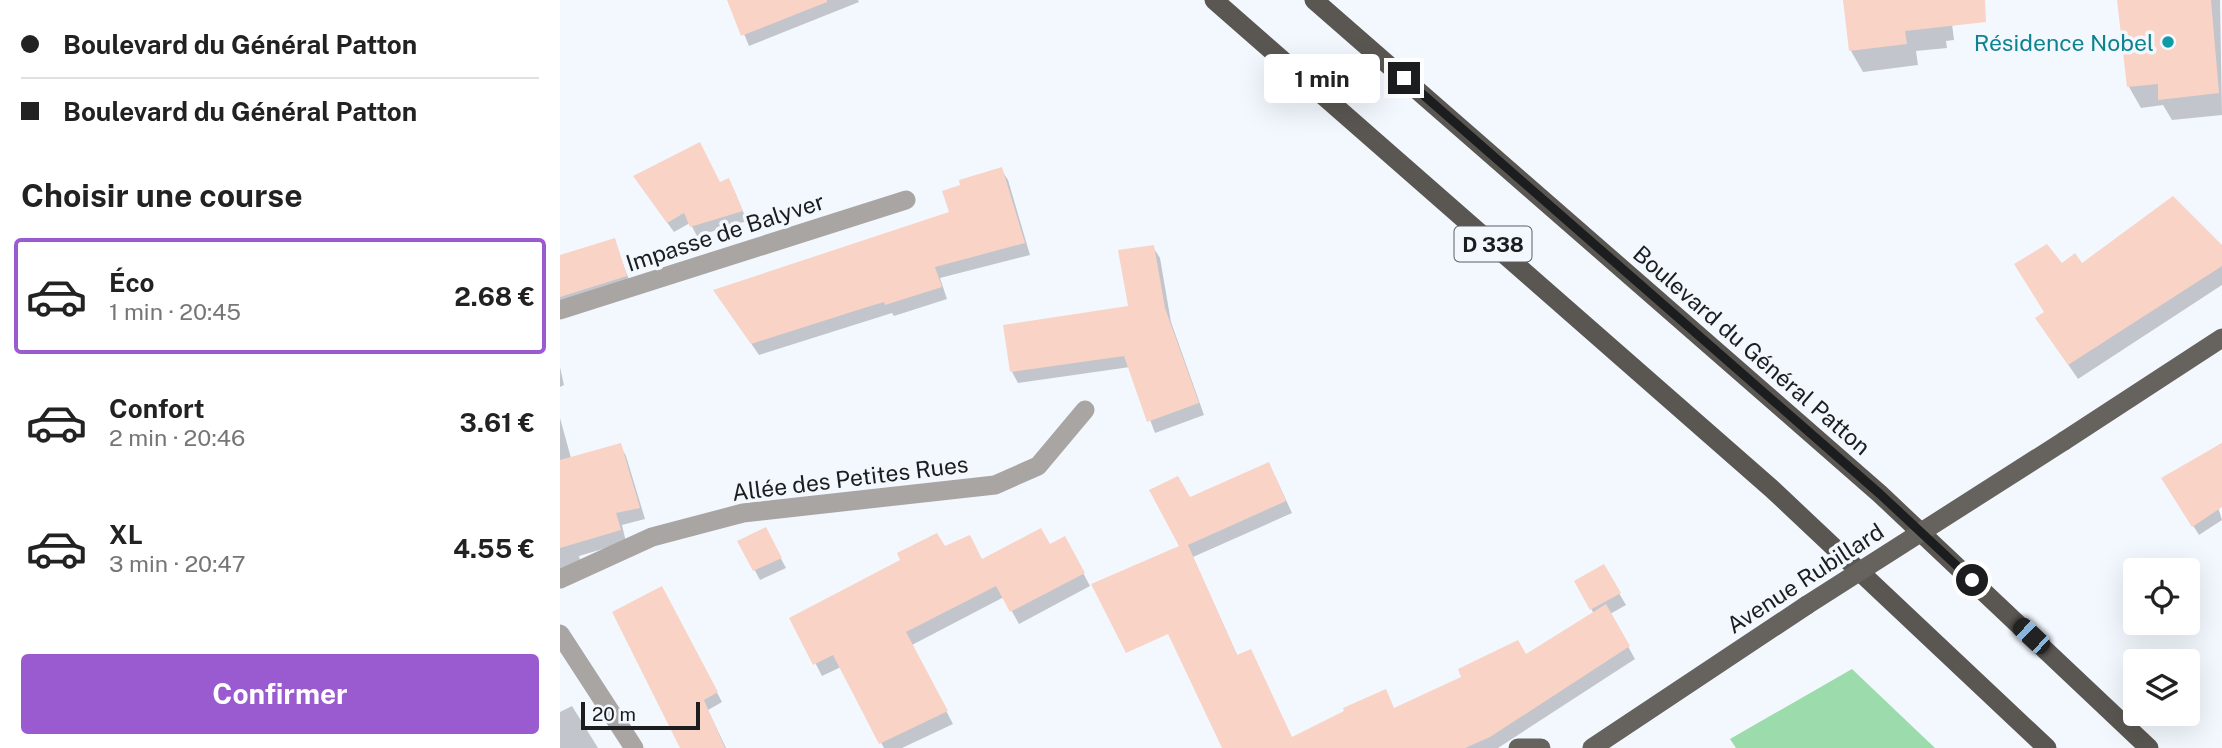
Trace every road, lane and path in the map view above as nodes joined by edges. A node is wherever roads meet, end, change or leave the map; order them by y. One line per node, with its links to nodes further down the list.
1 (1214, 0): 13 (highway, D 338)
2 (1314, 0): 14 (highway, Boulevard du Général Patton / D 338)
3 (906, 200): 4 (street, Impasse de Balyver)
4 (560, 310)
5 (2222, 338): 12 (main road, Avenue Rubillard, bridge)
6 (1085, 410): 7 (street, Allée des Petites Rues)
7 (560, 579)
8 (560, 634): 9 (street)
9 (634, 748)
10 (1518, 748): 11 (main road)
11 (1541, 748)
12 (1592, 748)
13 (2047, 748)
14 (2149, 748)

